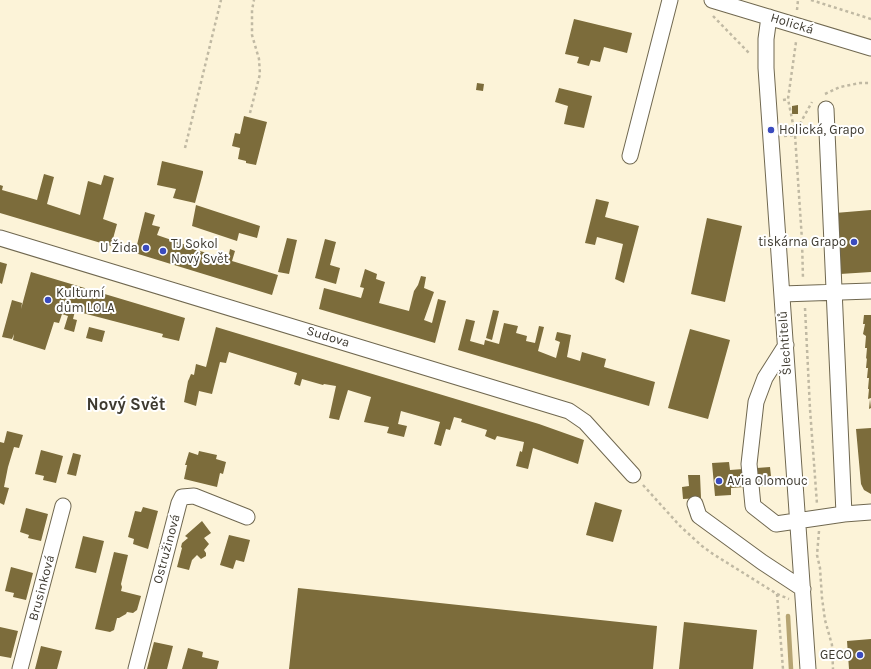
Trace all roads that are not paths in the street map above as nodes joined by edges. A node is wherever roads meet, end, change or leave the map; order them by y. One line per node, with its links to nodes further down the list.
1 (670, 0): 6 (street)
2 (711, 6): 3 (street, Holická)
3 (761, 10): 4 (street, Holická); 10 (street, Šlechtitelů)
4 (871, 48)
5 (826, 109): 9 (street)
6 (630, 156)
7 (0, 238): 12 (street, Sudova)
8 (871, 291): 9 (street)
9 (835, 292): 10 (street); 16 (street)
10 (782, 294): 11 (street, Šlechtitelů)
11 (786, 345): 18 (street, Šlechtitelů); 18 (street)
12 (634, 474)
13 (695, 504): 19 (street)
14 (64, 506): 20 (street, Brusinková)
15 (871, 512): 16 (street)
16 (844, 514): 18 (street)
17 (247, 517): 21 (street, Ostružinová)
18 (798, 520): 19 (street, Šlechtitelů)
19 (803, 589): 22 (street, Šlechtitelů)
20 (20, 669)
21 (136, 669)
22 (808, 669)

